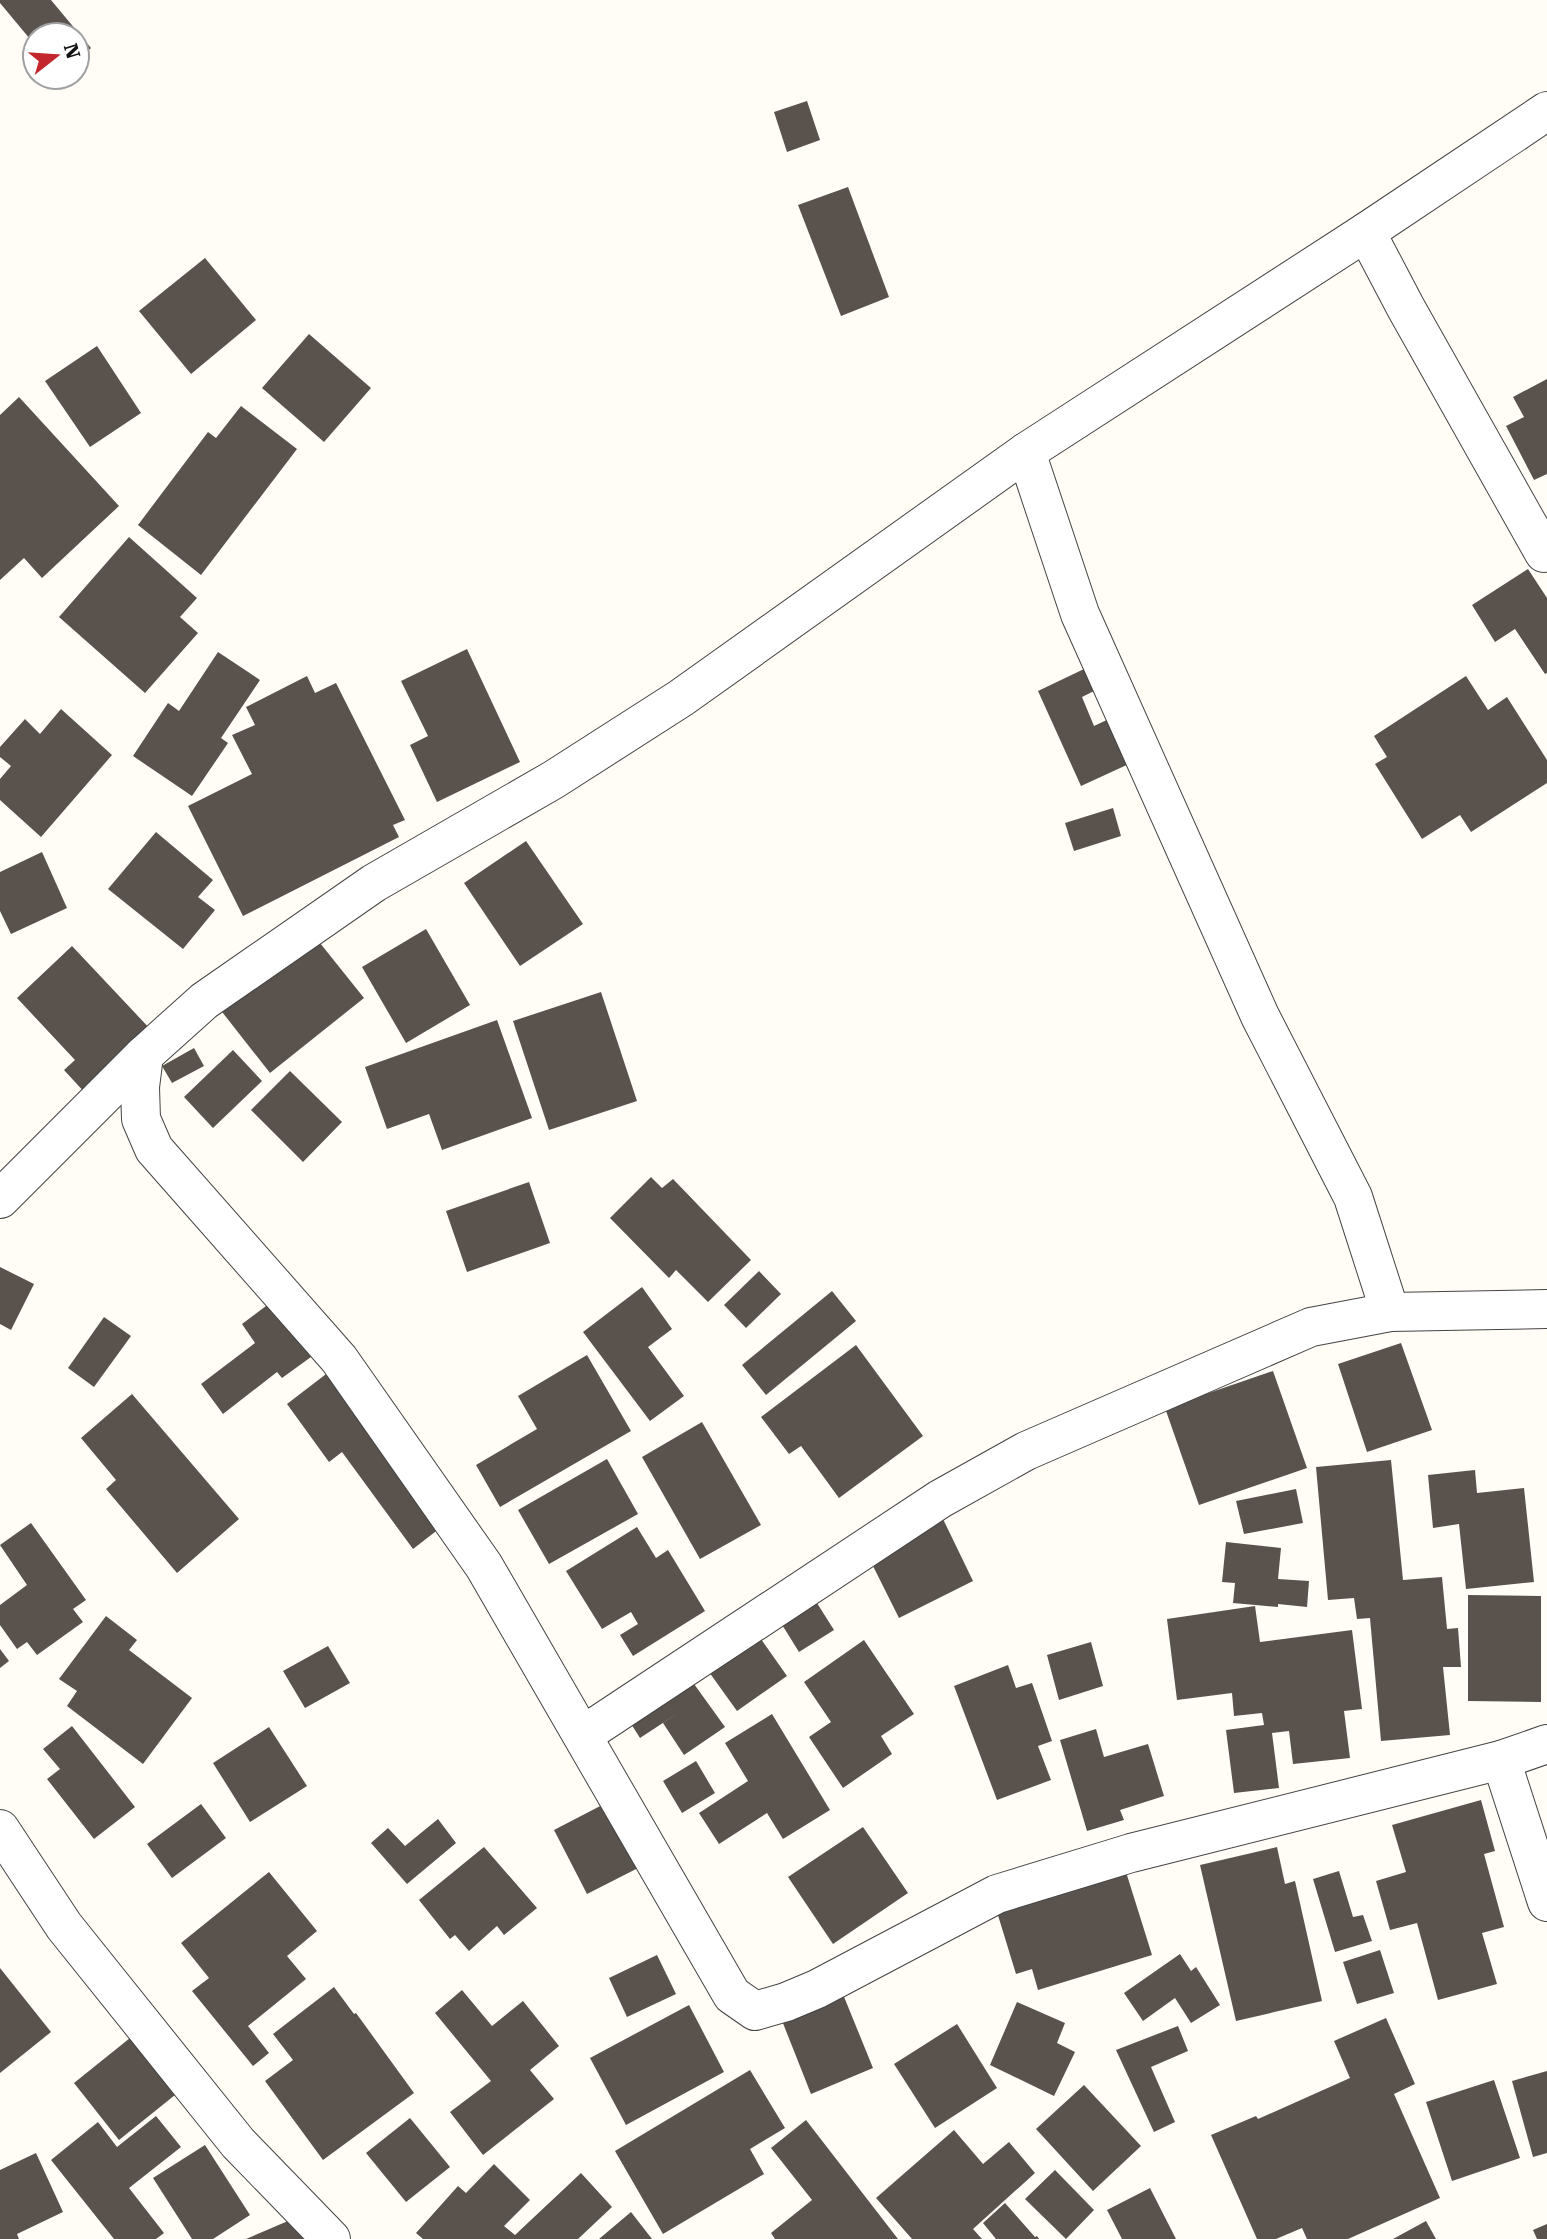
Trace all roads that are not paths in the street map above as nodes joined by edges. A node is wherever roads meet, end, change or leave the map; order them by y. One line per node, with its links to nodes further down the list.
1 (1547, 111): 2 (street)
2 (1366, 232): 3 (street); 4 (street)
3 (1026, 452): 5 (street); 8 (street)
4 (1544, 553)
5 (144, 1055): 6 (street); 9 (street)
6 (0, 1199)
7 (1547, 1310): 8 (street)
8 (1390, 1312): 9 (street)
9 (583, 1735): 11 (street)
10 (1547, 1744): 11 (street)
11 (1501, 1760): 13 (street)
12 (0, 1829): 14 (street)
13 (1547, 1902)
14 (331, 2239)

